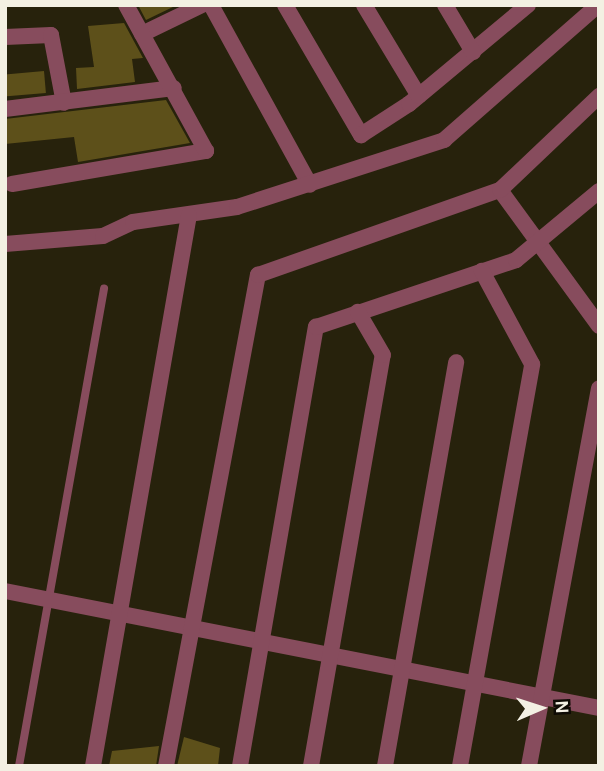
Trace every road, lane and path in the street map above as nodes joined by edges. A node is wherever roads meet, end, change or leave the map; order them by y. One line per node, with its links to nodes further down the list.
1 (126, 5): 9 (street)
2 (202, 5): 9 (street)
3 (211, 5): 18 (street)
4 (285, 5): 13 (street)
5 (364, 5): 13 (street)
6 (445, 5): 11 (street)
7 (526, 6): 11 (street)
8 (596, 10): 18 (street)
9 (142, 34): 12 (street)
10 (5, 37): 15 (street)
11 (473, 52): 13 (street)
12 (174, 88): 15 (street); 17 (street)
13 (419, 96)
14 (599, 96): 19 (street)
15 (64, 103): 16 (street)
16 (5, 109)
17 (12, 184)
18 (310, 186): 21 (street)
19 (500, 190): 22 (street); 33 (street)
20 (597, 196): 22 (street)
21 (189, 215): 23 (street); 32 (street)
22 (541, 239): 24 (street); 27 (street)
23 (5, 244)
24 (482, 271): 26 (street); 37 (street)
25 (104, 289): 31 (lane)
26 (358, 312): 34 (street); 35 (street)
27 (599, 326)
28 (456, 362): 36 (street)
29 (599, 388): 38 (street)
30 (5, 591): 31 (street)
31 (50, 601): 32 (street); 40 (lane)
32 (119, 617): 33 (street); 41 (street)
33 (191, 631): 34 (street); 42 (street)
34 (262, 644): 35 (street); 43 (street)
35 (330, 657): 36 (street); 44 (street)
36 (402, 671): 37 (street); 45 (street)
37 (475, 685): 38 (street); 46 (street)
38 (542, 697): 39 (street); 47 (street)
39 (599, 708)
40 (19, 766)
41 (93, 766)
42 (166, 766)
43 (240, 766)
44 (310, 766)
45 (385, 766)
46 (460, 766)
47 (529, 766)

